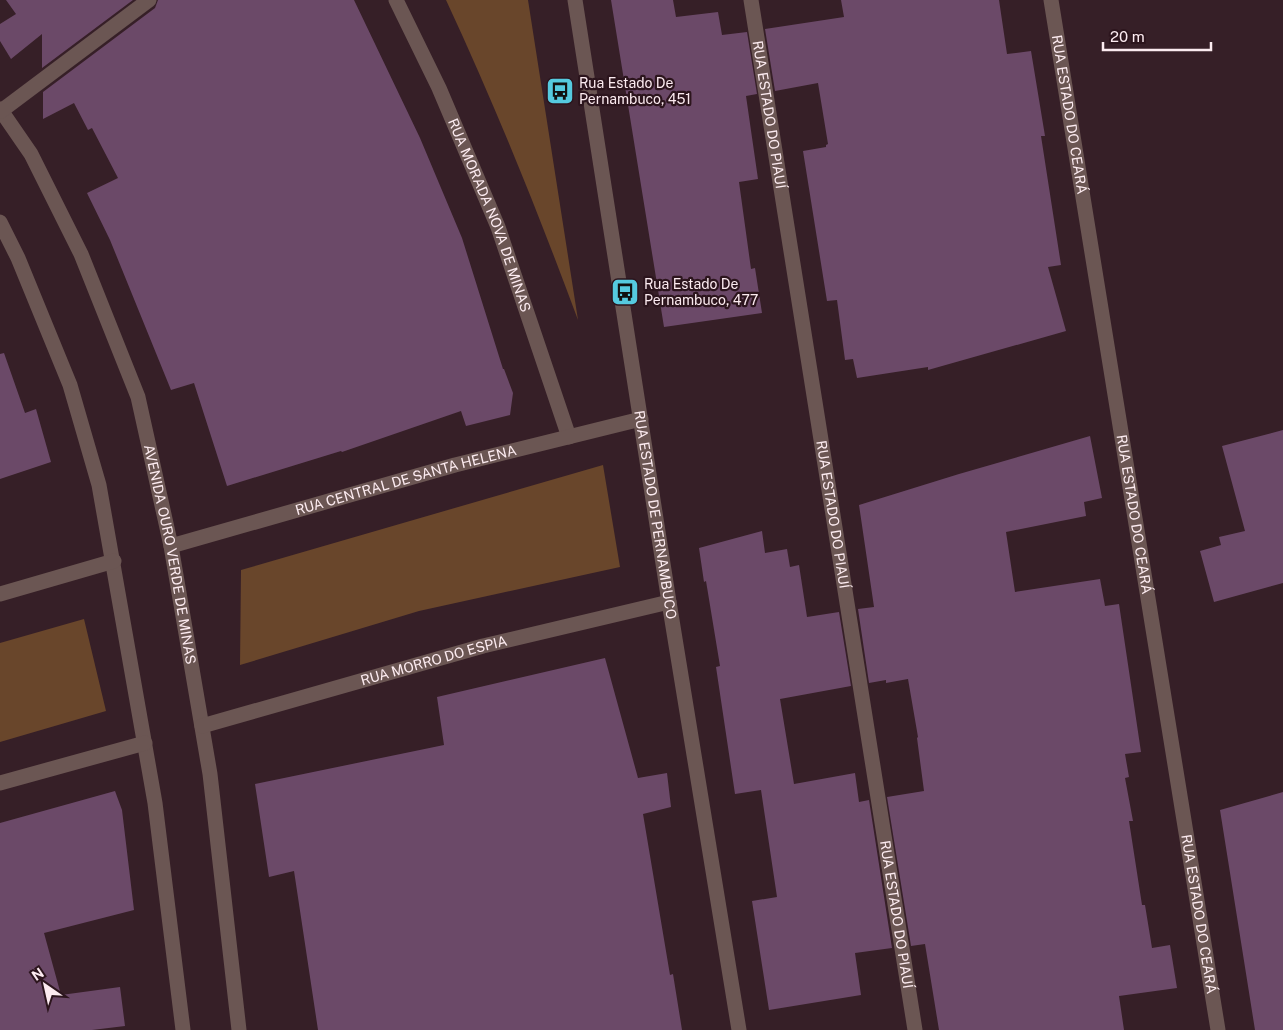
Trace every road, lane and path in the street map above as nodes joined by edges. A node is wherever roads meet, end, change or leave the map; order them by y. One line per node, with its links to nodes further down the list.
1 (149, 0): 6 (street)
2 (396, 0): 9 (street, RUA MORADA NOVA DE MINAS)
3 (575, 0): 8 (street, RUA ESTADO DE PERNAMBUCO)
4 (751, 0): 20 (street, RUA ESTADO DO PIAUÍ)
5 (1051, 0): 21 (street, RUA ESTADO DO CEARÁ)
6 (1, 110): 10 (street, AVENIDA OURO VERDE DE MINAS)
7 (0, 222): 11 (street)
8 (641, 419): 9 (street, RUA CENTRAL DE SANTA HELENA); 13 (street, RUA ESTADO DE PERNAMBUCO)
9 (569, 437): 10 (street, RUA CENTRAL DE SANTA HELENA)
10 (171, 546): 14 (street, AVENIDA OURO VERDE DE MINAS)
11 (114, 562): 12 (street); 15 (street)
12 (0, 594)
13 (669, 602): 14 (street, RUA MORRO DO ESPIA); 19 (street, RUA ESTADO DE PERNAMBUCO)
14 (202, 726): 18 (street, AVENIDA OURO VERDE DE MINAS)
15 (145, 743): 16 (street); 17 (street)
16 (0, 783)
17 (183, 1030)
18 (239, 1030)
19 (739, 1030)
20 (915, 1030)
21 (1218, 1030)

